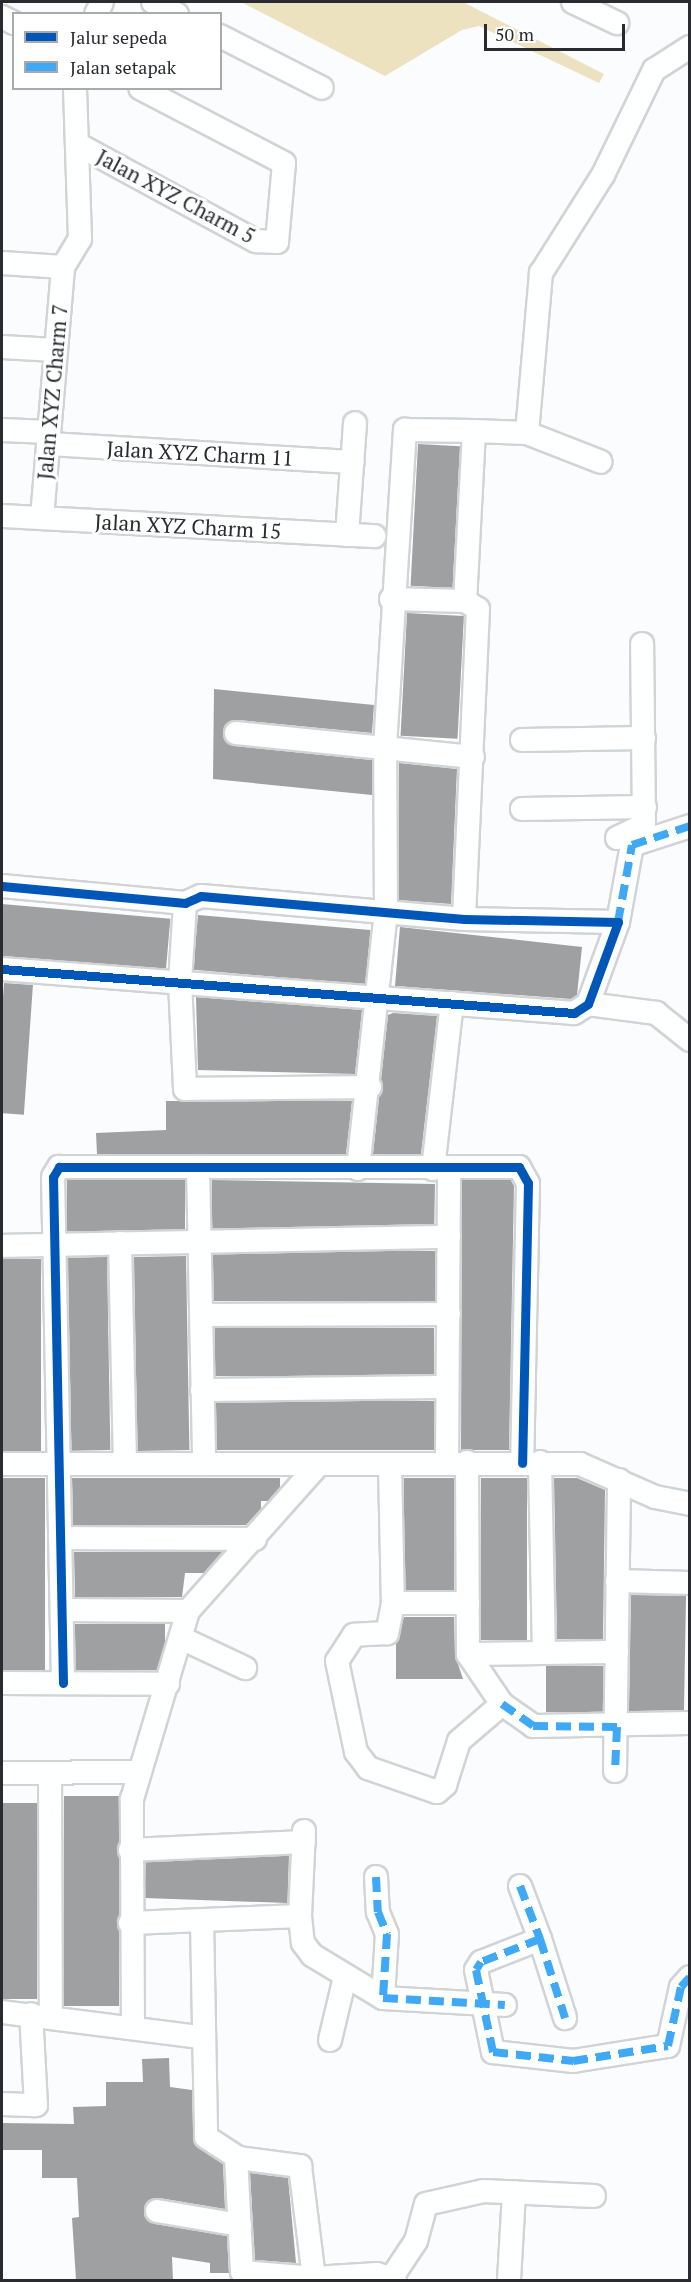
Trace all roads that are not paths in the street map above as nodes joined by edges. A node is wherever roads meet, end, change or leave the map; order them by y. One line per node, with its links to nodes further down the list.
1 (153, 2): 3 (street)
2 (573, 2): 4 (street)
3 (173, 12)
4 (617, 23)
5 (222, 37): 7 (street)
6 (690, 47): 18 (street)
7 (322, 88)
8 (75, 90): 10 (street)
9 (144, 90): 10 (street, Jalan XYZ Charm 5)
10 (76, 144): 12 (street)
11 (2, 263): 12 (street)
12 (63, 267): 14 (street, Jalan XYZ Charm 7)
13 (2, 347): 14 (street)
14 (55, 350): 19 (street, Jalan XYZ Charm 7)
15 (355, 423): 20 (street)
16 (2, 430): 19 (street, Jalan XYZ Charm 11)
17 (474, 431): 18 (street); 26 (street); 27 (street)
18 (527, 432): 21 (street)
19 (49, 438): 20 (street, Jalan XYZ Charm 11); 23 (street, Jalan XYZ Charm 7)
20 (352, 462): 24 (street)
21 (601, 462)
22 (2, 516): 23 (street, Jalan XYZ Charm 15)
23 (42, 518): 24 (street, Jalan XYZ Charm 15)
24 (347, 535): 25 (street, Jalan XYZ Charm 15)
25 (374, 536)
26 (391, 599): 27 (street); 32 (street)
27 (465, 601): 33 (street)
28 (642, 644): 30 (street)
29 (236, 733): 32 (street)
30 (644, 738): 31 (street); 34 (street)
31 (522, 740)
32 (385, 747): 33 (street); 42 (street)
33 (473, 757): 43 (street)
34 (645, 807): 35 (street); 38 (street)
35 (616, 808): 36 (street); 38 (street)
36 (522, 809)
37 (690, 826): 40 (street)
38 (616, 838): 40 (street)
39 (2, 886): 41 (street)
40 (621, 892): 44 (street)
41 (185, 903): 42 (street); 46 (street)
42 (386, 912): 43 (street); 47 (street)
43 (464, 919): 44 (street)
44 (618, 922): 49 (street)
45 (2, 969): 46 (street)
46 (180, 982): 47 (street); 51 (street)
47 (379, 997): 48 (street); 51 (street)
48 (452, 1003): 49 (street); 54 (street)
49 (588, 1004): 50 (street)
50 (690, 1040)
51 (370, 1087): 53 (street)
52 (198, 1167): 53 (street); 56 (street); 58 (street)
53 (358, 1169): 54 (street)
54 (441, 1170): 55 (street); 66 (street)
55 (449, 1237): 56 (street); 60 (street)
56 (202, 1242): 57 (street); 61 (street)
57 (120, 1243): 58 (street); 67 (street)
58 (57, 1245): 59 (street); 64 (street)
59 (2, 1246)
60 (449, 1314): 61 (street); 62 (street)
61 (202, 1315): 63 (street)
62 (447, 1387): 63 (street); 65 (street)
63 (202, 1390): 69 (street)
64 (56, 1461): 67 (street); 68 (street); 74 (street)
65 (457, 1462): 66 (street); 70 (street); 78 (street)
66 (531, 1462): 72 (street); 83 (street)
67 (125, 1463): 69 (street)
68 (2, 1464)
69 (204, 1464): 71 (street)
70 (390, 1465): 71 (street); 79 (street)
71 (317, 1466): 75 (street)
72 (619, 1480): 73 (street); 76 (street)
73 (690, 1504)
74 (60, 1538): 75 (street); 80 (street)
75 (255, 1539): 81 (street)
76 (616, 1581): 77 (street); 84 (street)
77 (690, 1583)
78 (468, 1603): 79 (street); 85 (street)
79 (393, 1604): 90 (street)
80 (62, 1610): 81 (street); 88 (street)
81 (188, 1611): 82 (street)
82 (181, 1638): 86 (street); 89 (street)
83 (544, 1652): 84 (street); 85 (street)
84 (617, 1652): 92 (street)
85 (468, 1654): 90 (street)
86 (244, 1668)
87 (2, 1683): 88 (street)
88 (63, 1683): 89 (street)
89 (168, 1684): 94 (street)
90 (502, 1704): 92 (street)
91 (690, 1723): 92 (street)
92 (617, 1727): 93 (street)
93 (615, 1771)
94 (138, 1772): 96 (street); 97 (street)
95 (2, 1773): 96 (street)
96 (50, 1773): 110 (street)
97 (130, 1850): 100 (street); 102 (street)
98 (376, 1877): 106 (street)
99 (520, 1886): 103 (street)
100 (300, 1916): 101 (street); 104 (street)
101 (202, 1920): 102 (street); 113 (street)
102 (130, 1923): 112 (street)
103 (540, 1939): 107 (street); 111 (street)
104 (345, 1977): 106 (street); 114 (street)
105 (690, 1977): 107 (street)
106 (383, 1998): 107 (street)
107 (482, 2004): 108 (street)
108 (505, 2005)
109 (2, 2012): 110 (street)
110 (41, 2015): 112 (street); 115 (street)
111 (565, 2018)
112 (133, 2027): 113 (street)
113 (201, 2037): 116 (street)
114 (330, 2040)
115 (2, 2104)
116 (236, 2157): 120 (street); 122 (street)
117 (514, 2193): 118 (street); 123 (street); 124 (street)
118 (594, 2196)
119 (158, 2211): 120 (street)
120 (240, 2225): 121 (street)
121 (244, 2277): 122 (street)
122 (314, 2278): 123 (street)
123 (393, 2279)
124 (509, 2280)

